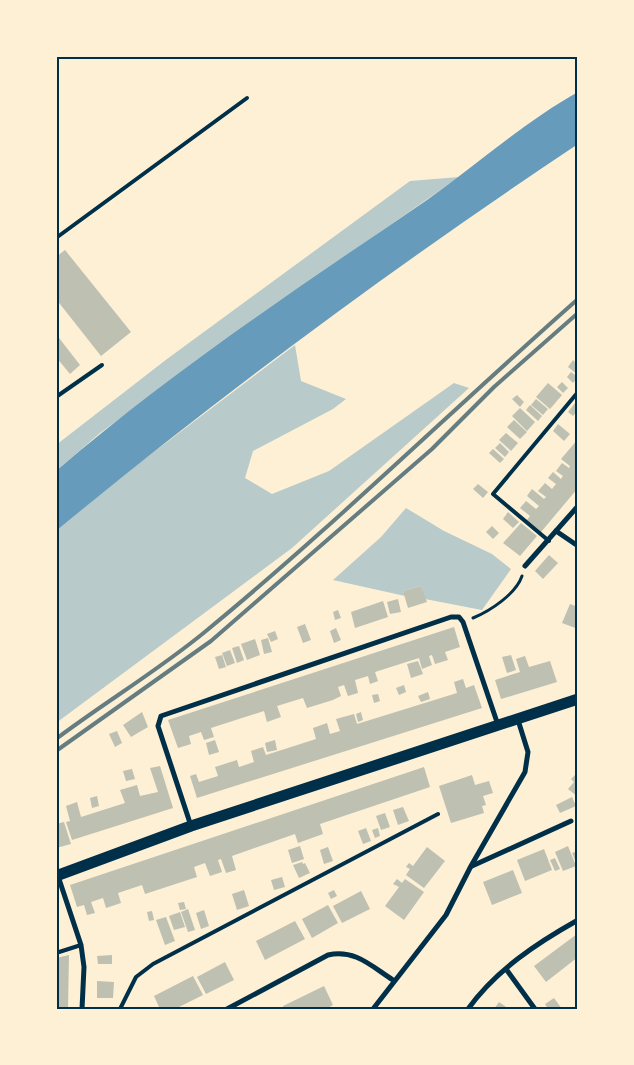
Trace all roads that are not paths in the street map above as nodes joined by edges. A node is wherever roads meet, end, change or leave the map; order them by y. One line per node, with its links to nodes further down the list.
1 (247, 98): 2 (lane)
2 (56, 238)
3 (102, 365): 5 (lane)
4 (578, 392): 8 (lane)
5 (56, 397)
6 (578, 506): 7 (street)
7 (556, 532): 8 (street); 9 (street)
8 (548, 541): 10 (street)
9 (578, 546)
10 (525, 566)
11 (578, 699): 12 (main road)
12 (518, 719): 13 (main road); 17 (street)
13 (498, 726): 16 (main road); 16 (street)
14 (438, 814): 25 (lane)
15 (570, 821): 17 (street)
16 (192, 826): 18 (main road)
17 (471, 866): 23 (street)
18 (57, 875): 20 (street)
19 (578, 920): 22 (street)
20 (80, 945): 21 (lane); 24 (street)
21 (56, 953)
22 (506, 969): 28 (street); 29 (street)
23 (393, 980): 26 (street); 27 (street)
24 (82, 1009)
25 (120, 1009)
26 (228, 1009)
27 (373, 1009)
28 (468, 1009)
29 (535, 1009)

